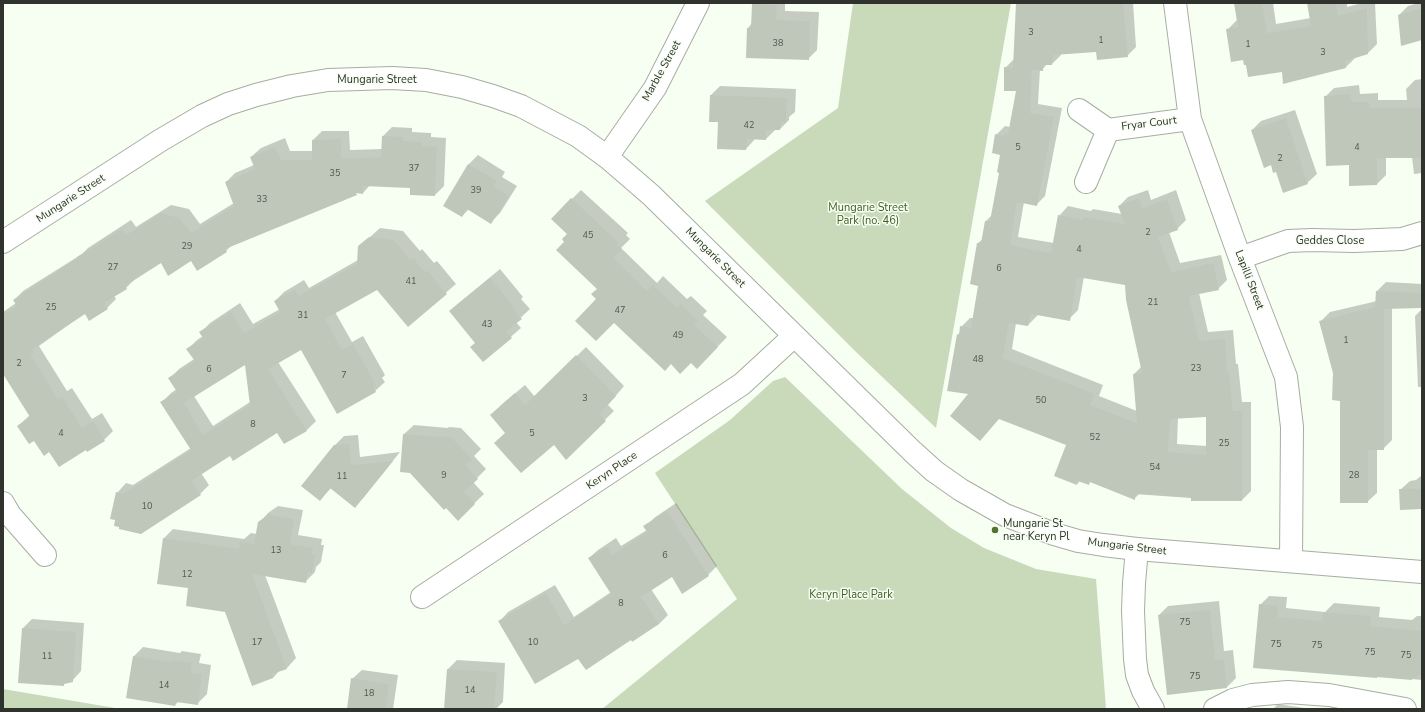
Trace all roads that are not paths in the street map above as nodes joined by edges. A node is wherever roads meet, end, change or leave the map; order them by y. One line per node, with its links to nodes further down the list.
1 (698, 3): 6 (street, Marble Street)
2 (1175, 3): 4 (street, Lapilli Street)
3 (1079, 110): 5 (street, Fryar Court)
4 (1190, 119): 5 (street, Fryar Court); 10 (street, Lapilli Street)
5 (1108, 130): 7 (street, Fryar Court)
6 (607, 157): 9 (street, Mungarie Street); 11 (street, Mungarie Street)
7 (1086, 182)
8 (1422, 233): 10 (street, Geddes Close)
9 (3, 242)
10 (1240, 258): 15 (street, Lapilli Street)
11 (794, 336): 13 (street, Mungarie Street); 17 (street, Keryn Place)
12 (3, 503): 14 (street)
13 (1137, 549): 15 (street, Mungarie Street); 18 (street)
14 (46, 555)
15 (1291, 562): 16 (street, Mungarie Street)
16 (1422, 572)
17 (422, 597)
18 (1153, 709)
19 (1215, 709): 20 (street)
20 (1405, 709)

